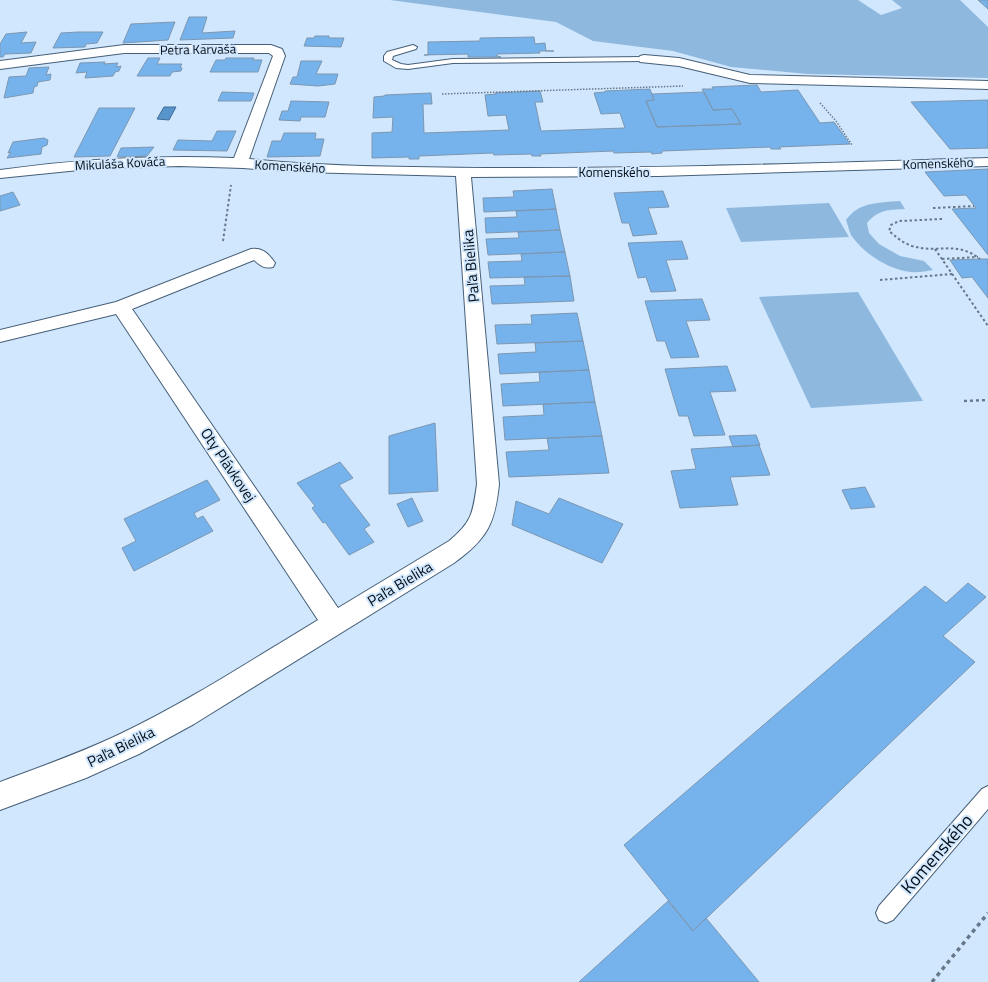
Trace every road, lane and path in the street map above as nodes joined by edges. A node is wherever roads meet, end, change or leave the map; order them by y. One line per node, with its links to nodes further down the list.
1 (413, 47): 2 (lane)
2 (644, 58): 4 (street)
3 (0, 65): 8 (street, Petra Karvaša)
4 (988, 85)
5 (688, 86): 6 (path)
6 (442, 94)
7 (988, 162): 9 (street, Komenského)
8 (233, 163): 9 (street, Komenského); 10 (street, Mikuláša Kováča); 17 (path)
9 (463, 172): 25 (street, Paľa Bielika)
10 (0, 174)
11 (974, 206): 12 (path)
12 (933, 208)
13 (942, 219): 14 (path)
14 (935, 249): 15 (path); 15 (path)
15 (942, 259): 18 (path)
16 (267, 263): 17 (street)
17 (210, 270): 20 (street)
18 (953, 274): 19 (path); 21 (path)
19 (880, 280)
20 (121, 307): 22 (street); 25 (street, Oty Plávkovej)
21 (988, 326)
22 (0, 336)
23 (988, 400): 24 (path)
24 (964, 401)
25 (335, 624): 27 (street, Paľa Bielika)
26 (988, 795): 29 (lane, Komenského)
27 (0, 796)
28 (988, 912): 30 (path)
29 (886, 913)
30 (932, 982)

